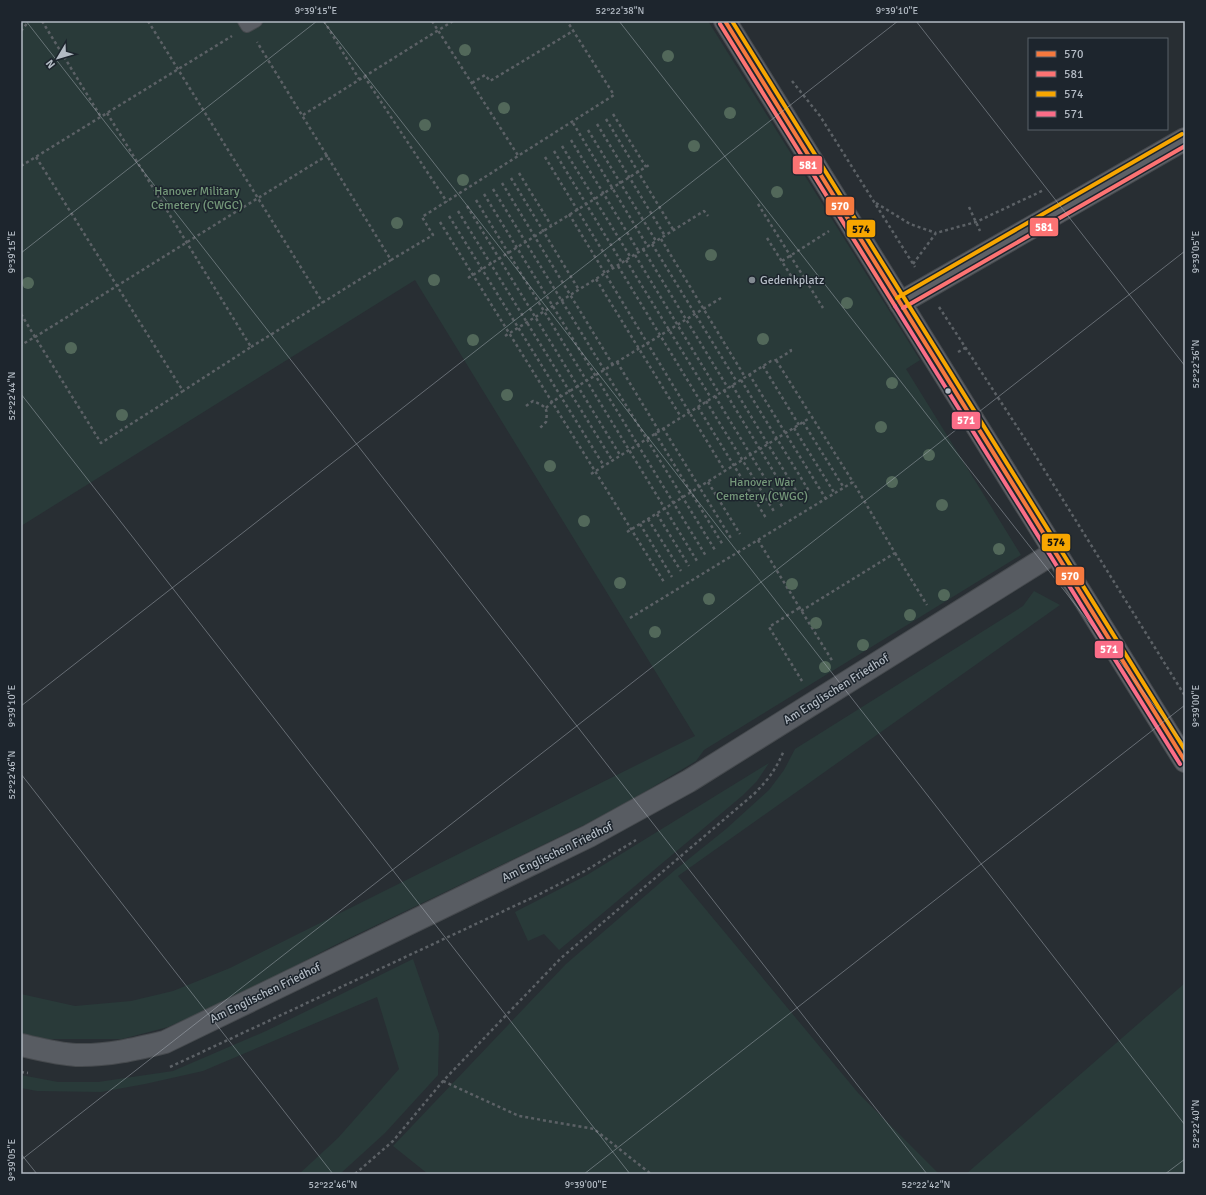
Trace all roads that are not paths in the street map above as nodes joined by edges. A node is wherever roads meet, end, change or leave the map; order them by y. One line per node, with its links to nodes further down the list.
1 (725, 21): 3 (main road)
2 (1185, 139): 3 (main road)
3 (900, 302): 4 (main road)
4 (1055, 552): 5 (main road); 6 (street, Am Englischen Friedhof)
5 (1185, 761)
6 (21, 1045)

